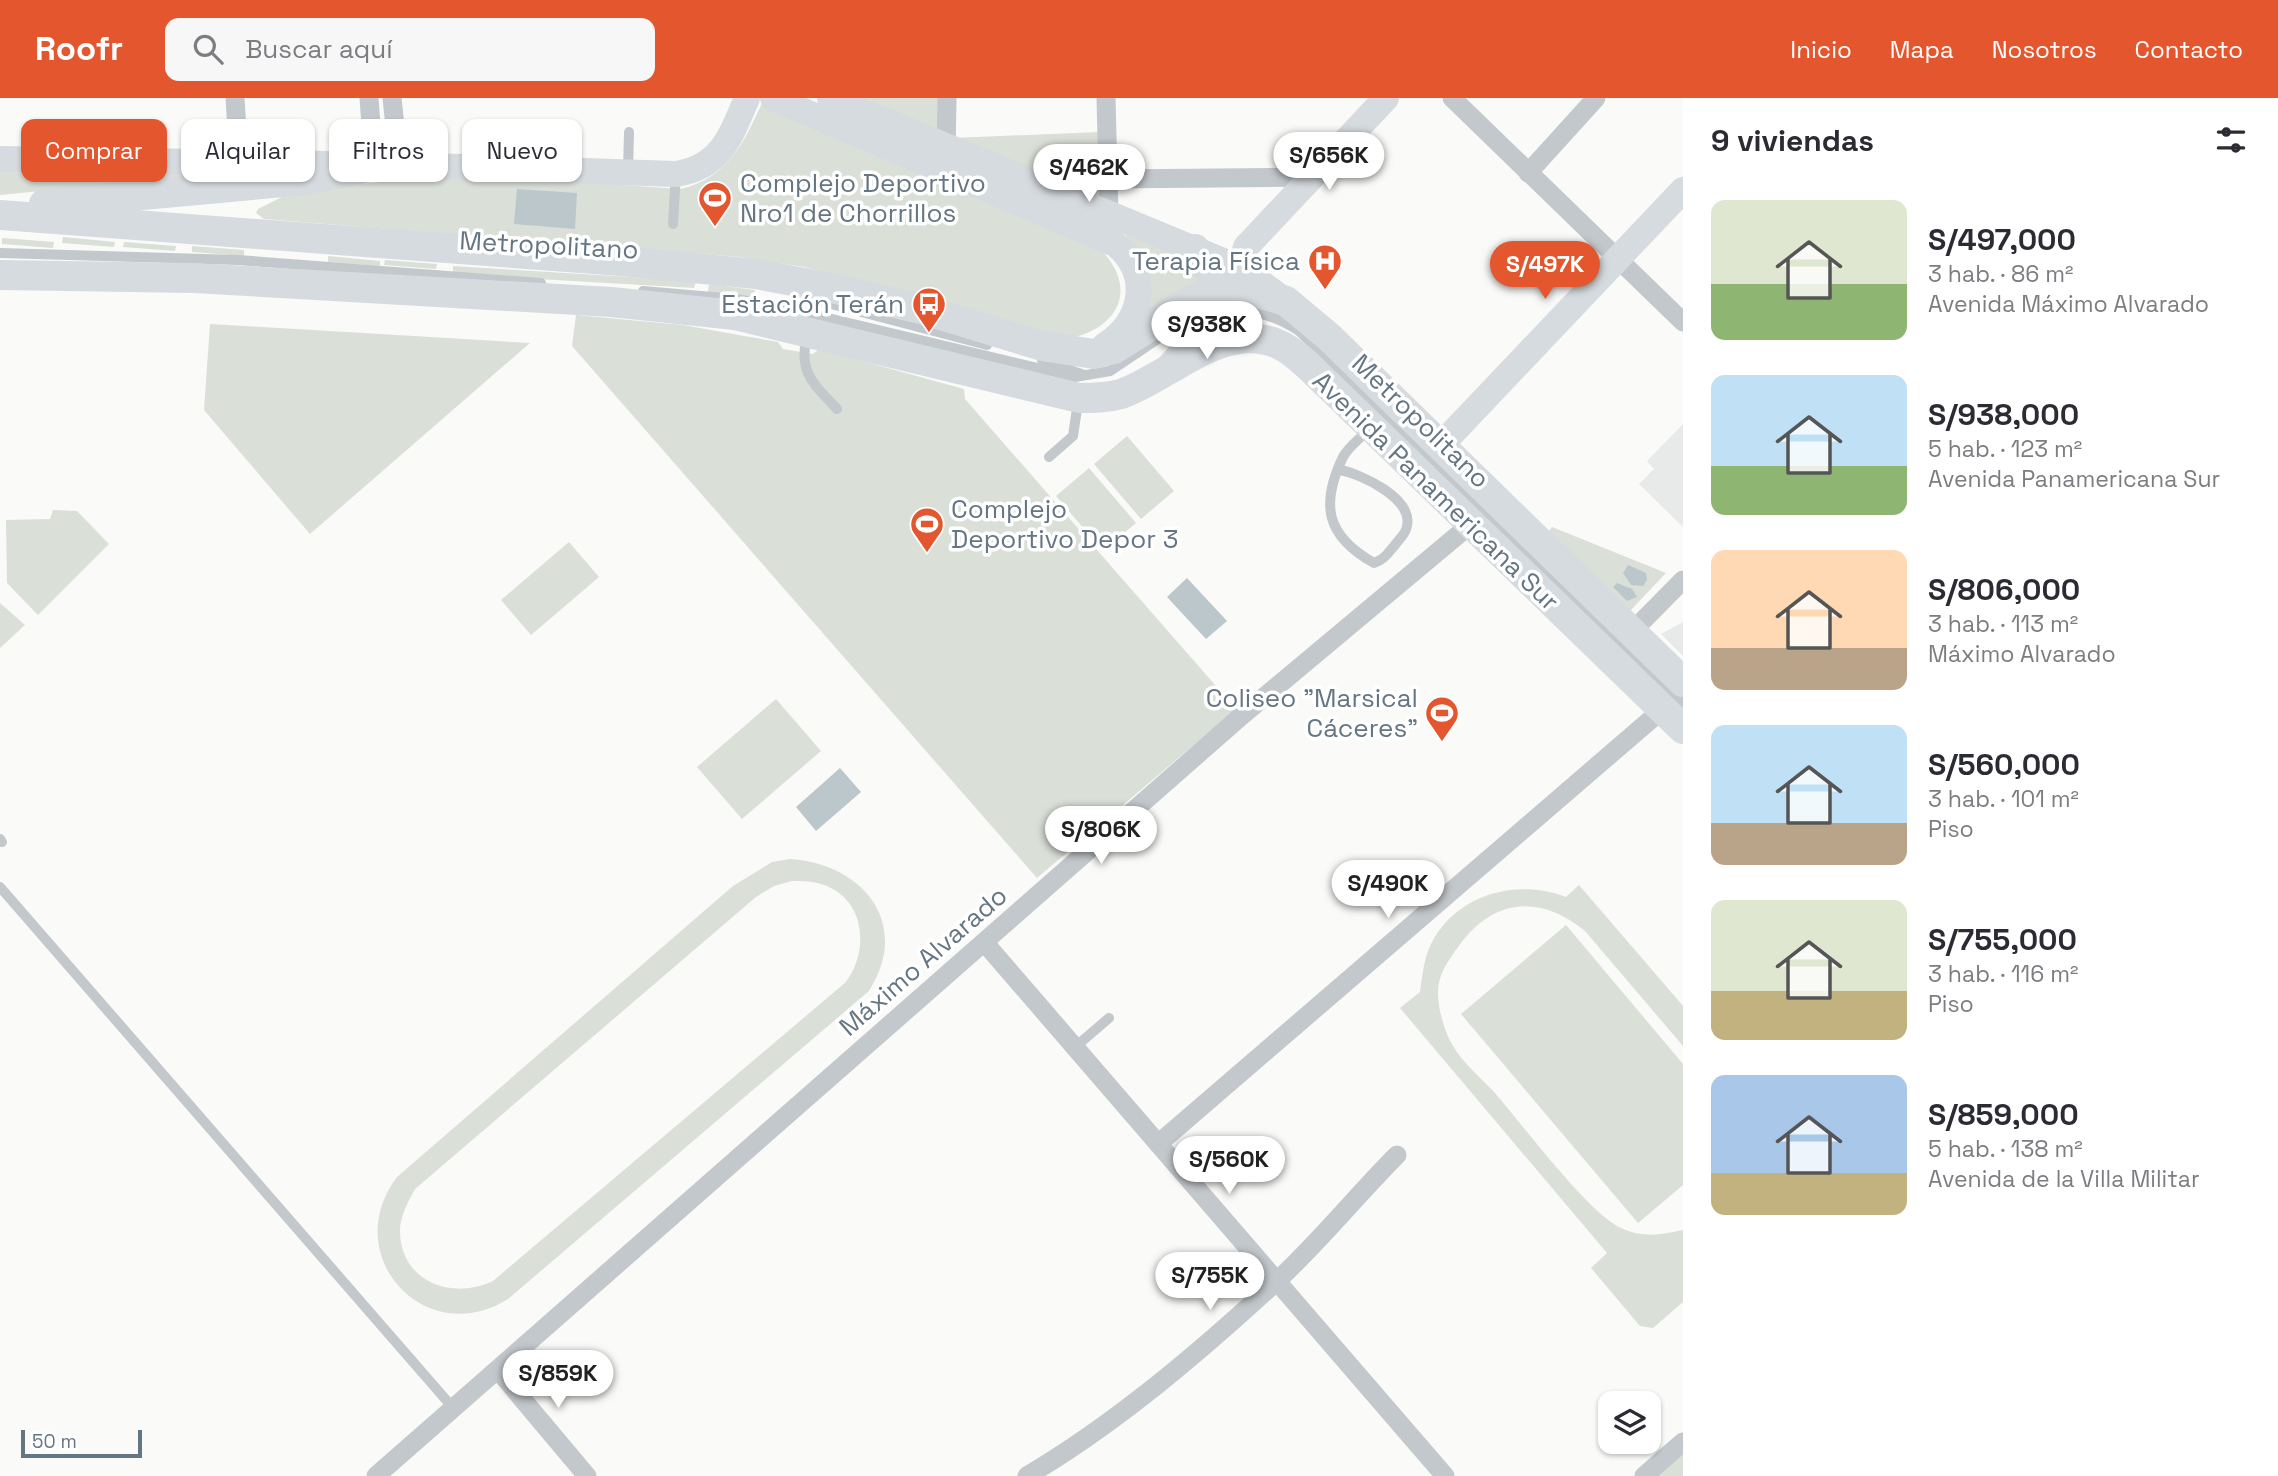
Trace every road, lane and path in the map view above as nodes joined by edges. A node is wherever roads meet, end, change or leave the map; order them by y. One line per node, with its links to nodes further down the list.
1 (235, 98): 12 (street)
2 (369, 98): 13 (street)
3 (392, 98): 14 (street)
4 (747, 98): 22 (main road)
5 (773, 98): 16 (main road)
6 (830, 98): 16 (main road)
7 (947, 98): 16 (street)
8 (1106, 98): 25 (street)
9 (1385, 98): 24 (main road)
10 (1452, 98): 21 (street)
11 (1597, 98): 21 (street)
12 (236, 119)
13 (374, 119)
14 (390, 119)
15 (629, 132): 20 (lane)
16 (946, 158): 30 (main road)
17 (0, 159): 18 (main road)
18 (181, 161)
19 (448, 167): 20 (main road)
20 (628, 173): 22 (main road)
21 (1528, 173): 35 (street)
22 (676, 174): 29 (lane)
23 (329, 176): 27 (main road)
24 (1310, 177): 25 (street); 41 (main road)
25 (1108, 179): 30 (street)
26 (1683, 190): 35 (main road)
27 (0, 209)
28 (0, 215): 45 (main road)
29 (673, 224)
30 (1105, 225): 32 (main road); 45 (main road)
31 (0, 227): 33 (lane)
32 (1195, 249): 41 (main road)
33 (341, 252)
34 (0, 253): 38 (lane, Metropolitano)
35 (1618, 259): 43 (street); 49 (main road)
36 (505, 264): 39 (lane, Metropolitano)
37 (0, 275): 44 (main road)
38 (555, 284)
39 (748, 286)
40 (636, 290): 45 (lane, Metropolitano)
41 (1226, 292): 45 (main road); 46 (main road); 49 (main road, Avenida Panamericana Sur); 54 (lane, Metropolitano)
42 (800, 296): 45 (lane)
43 (1683, 322)
44 (808, 330): 45 (main road); 47 (lane)
45 (1081, 375): 46 (main road, Avenida Panamericana Sur); 50 (lane)
46 (1160, 376): 48 (main road, Avenida Panamericana Sur)
47 (837, 409)
48 (1371, 427): 51 (lane); 52 (main road, Avenida Panamericana Sur)
49 (1441, 445): 54 (main road, Avenida Panamericana Sur)
50 (1049, 457)
51 (1340, 470): 51 (lane)
52 (1470, 525): 54 (main road, Avenida Panamericana Sur); 56 (lane); 58 (street, Máximo Alvarado)
53 (1680, 586): 54 (street)
54 (1620, 644): 55 (main road, Avenida Panamericana Sur); 56 (main road, Avenida Panamericana Sur)
55 (1683, 682)
56 (1672, 714): 61 (street)
57 (0, 887): 65 (lane)
58 (984, 942): 60 (street); 64 (street, Máximo Alvarado)
59 (1109, 1018): 60 (lane)
60 (1074, 1048): 61 (street)
61 (1158, 1144): 63 (street)
62 (1397, 1155): 63 (street)
63 (1276, 1281): 69 (street); 70 (street)
64 (498, 1370): 65 (street, Máximo Alvarado); 68 (street)
65 (454, 1409): 67 (street, Máximo Alvarado)
66 (1683, 1442): 71 (street)
67 (376, 1476)
68 (587, 1476)
69 (1027, 1476)
70 (1444, 1476)
71 (1644, 1476)

